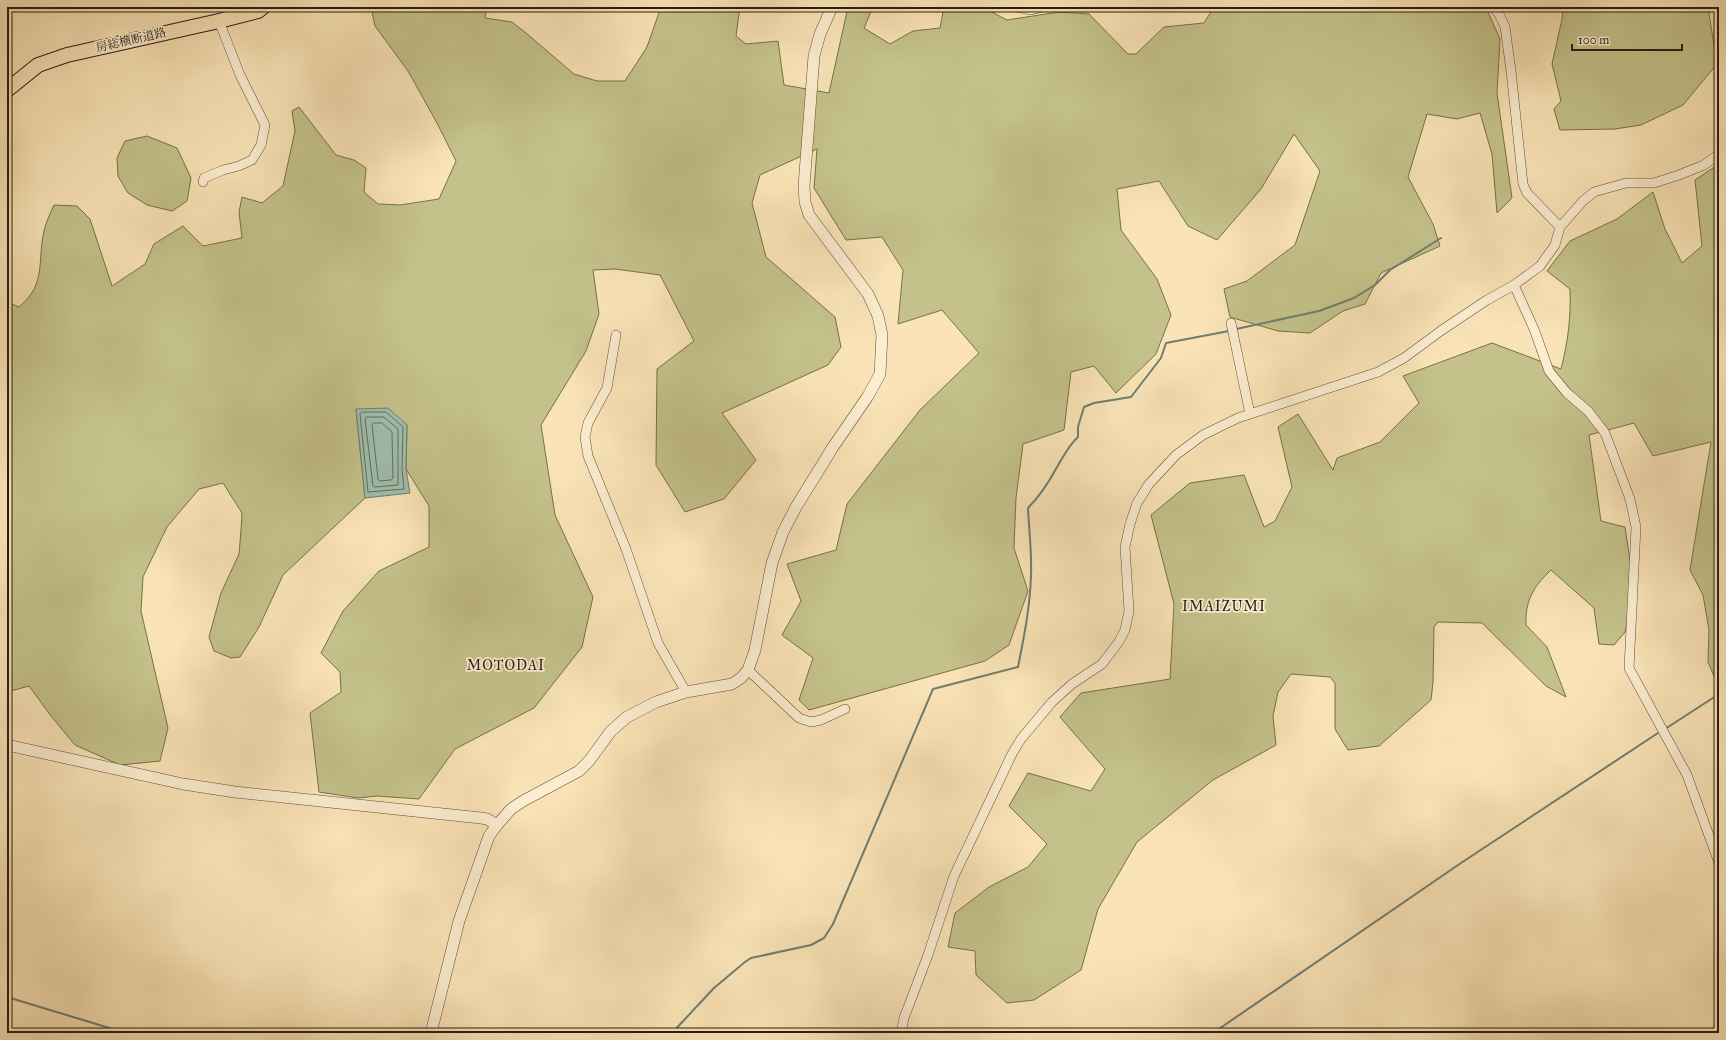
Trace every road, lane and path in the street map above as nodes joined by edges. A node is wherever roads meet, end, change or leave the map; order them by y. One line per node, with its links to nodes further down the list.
1 (263, 7): 6 (highway, 房総横断道路)
2 (832, 7): 15 (street)
3 (1016, 7): 4 (street)
4 (1043, 7)
5 (1493, 7): 10 (street)
6 (219, 21): 7 (highway, 房総横断道路); 9 (street)
7 (7, 90)
8 (1719, 154): 10 (street)
9 (203, 182)
10 (1560, 227): 11 (street)
11 (1514, 285): 14 (street); 20 (street)
12 (1232, 323): 14 (street)
13 (616, 335): 16 (street)
14 (1250, 414): 23 (street)
15 (748, 670): 16 (street); 17 (street)
16 (686, 692): 19 (street)
17 (845, 709)
18 (7, 745): 19 (street)
19 (497, 825): 22 (street)
20 (1719, 863)
21 (1719, 1030): 24 (street)
22 (431, 1033)
23 (901, 1033)
24 (1712, 1033)

